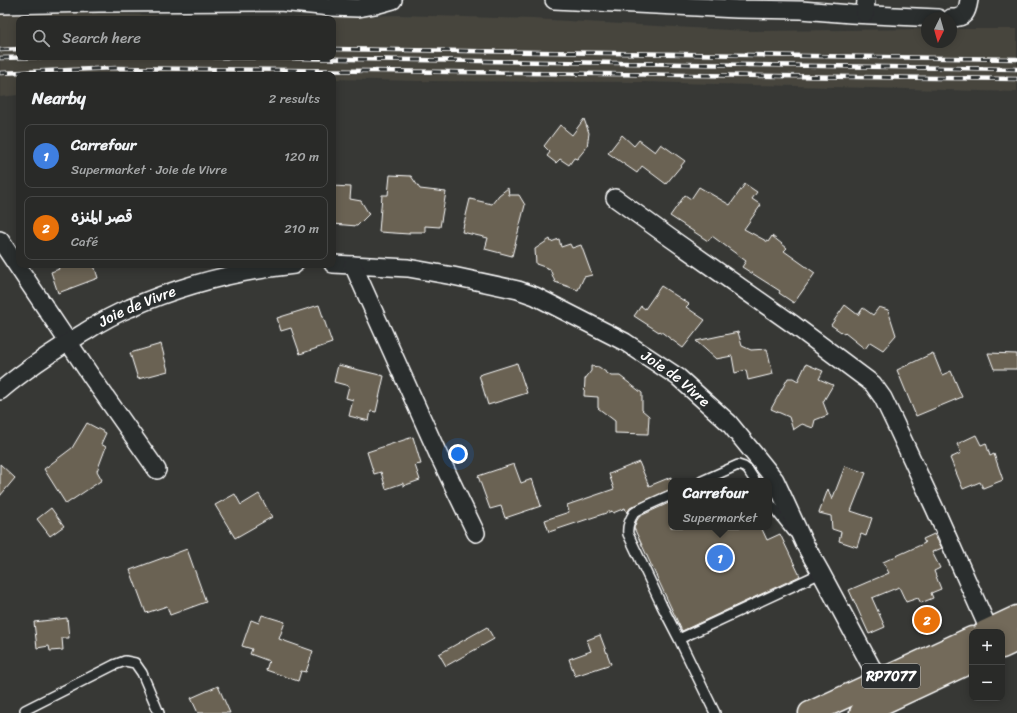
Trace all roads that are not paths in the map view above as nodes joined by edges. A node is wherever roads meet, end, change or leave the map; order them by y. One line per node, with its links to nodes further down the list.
1 (393, 0): 7 (street)
2 (562, 0): 9 (street)
3 (969, 0): 13 (street)
4 (188, 1): 5 (street); 6 (street)
5 (280, 1): 7 (street)
6 (33, 2): 8 (street)
7 (331, 4)
8 (0, 5)
9 (737, 5): 10 (street)
10 (801, 5): 11 (street)
11 (866, 7): 12 (street)
12 (921, 15)
13 (957, 18)
14 (615, 198): 32 (street)
15 (0, 240): 16 (street)
16 (16, 264)
17 (336, 264): 18 (street, Joie de Vivre)
18 (353, 265): 28 (street); 29 (street, Joie de Vivre)
19 (19, 268): 21 (street)
20 (269, 268): 21 (street, Joie de Vivre)
21 (68, 342): 22 (street, Joie de Vivre); 23 (street)
22 (0, 391)
23 (157, 470)
24 (709, 478): 25 (lane)
25 (753, 478)
26 (668, 496): 34 (lane)
27 (772, 506): 29 (lane)
28 (476, 533)
29 (804, 543): 30 (street, Joie de Vivre)
30 (821, 573): 34 (lane); 39 (street, Joie de Vivre)
31 (1017, 617): 33 (main road, RP7077)
32 (980, 629)
33 (991, 629)
34 (679, 639): 42 (lane)
35 (969, 639): 39 (main road, RP7077)
36 (1017, 640): 37 (main road)
37 (1005, 646)
38 (969, 662): 44 (main road, RP7077)
39 (879, 681): 43 (main road, RP7077)
40 (25, 710): 41 (lane)
41 (159, 713)
42 (715, 713)
43 (810, 713)
44 (861, 713)

